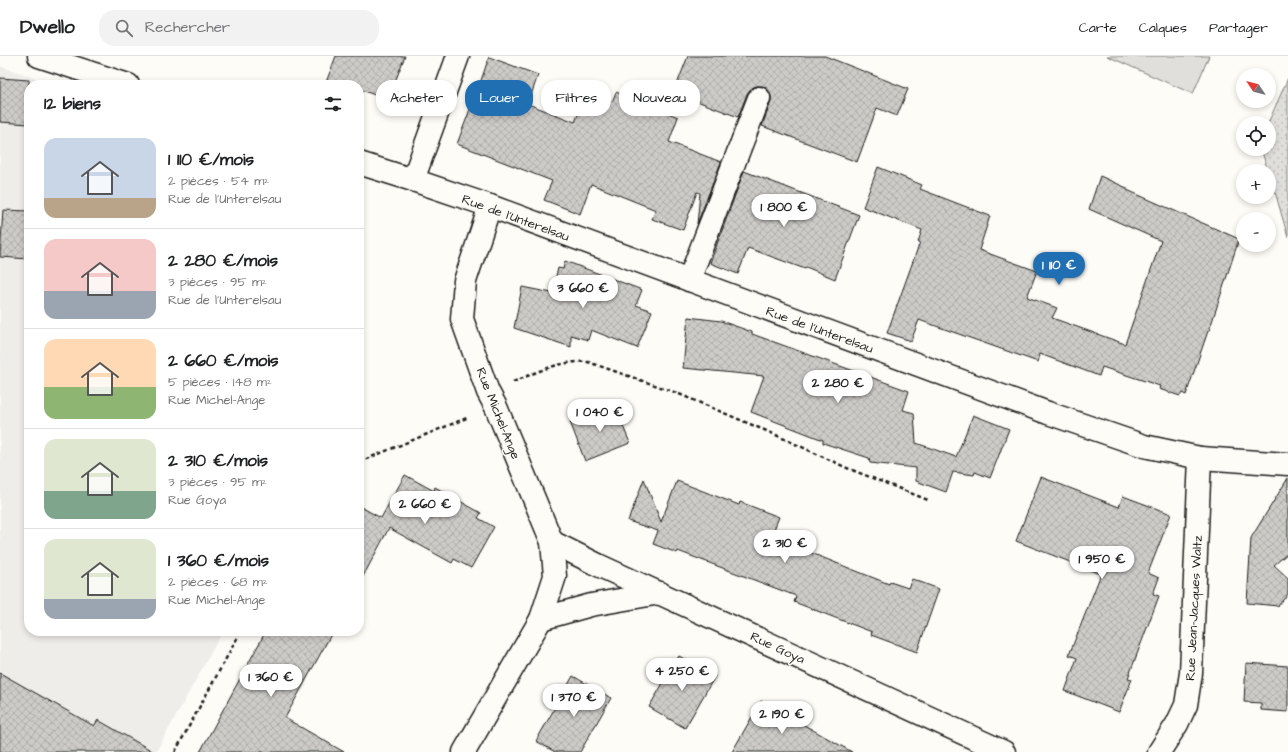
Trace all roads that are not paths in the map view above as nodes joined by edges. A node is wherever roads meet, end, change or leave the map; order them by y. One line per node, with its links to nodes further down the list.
1 (39, 56): 3 (street)
2 (458, 56): 7 (street)
3 (77, 77): 4 (street)
4 (96, 80)
5 (760, 98): 9 (street)
6 (364, 165): 7 (street, Rue de l'Unterelsau)
7 (413, 180): 8 (street, Rue de l'Unterelsau)
8 (490, 206): 9 (street, Rue de l'Unterelsau); 12 (street, Rue Michel-Ange)
9 (689, 280): 10 (street, Rue de l'Unterelsau)
10 (1200, 458): 11 (street, Rue de l'Unterelsau); 17 (street, Rue Jean-Jacques Waltz)
11 (1288, 464)
12 (552, 542): 13 (street, Rue Goya); 14 (street, Rue Michel-Ange)
13 (660, 593): 14 (street); 16 (street, Rue Goya)
14 (541, 619): 15 (street, Rue Michel-Ange)
15 (464, 752)
16 (1004, 752)
17 (1159, 752)

